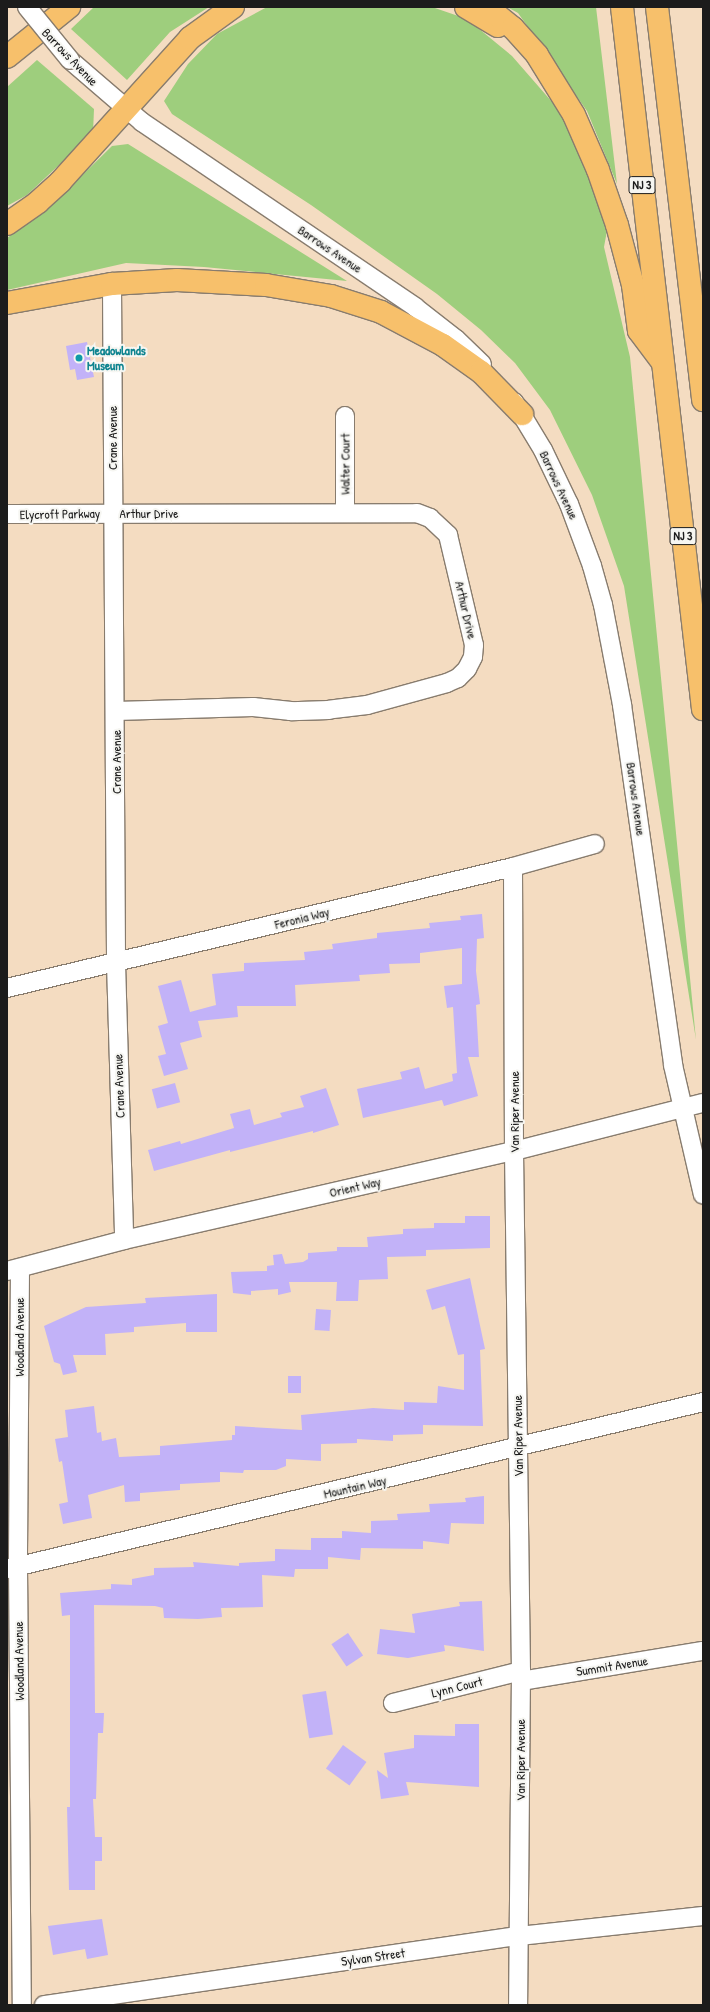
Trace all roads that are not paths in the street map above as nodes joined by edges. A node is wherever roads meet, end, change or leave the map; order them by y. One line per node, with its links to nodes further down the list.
1 (27, 7): 12 (street, Barrows Avenue, bridge)
2 (51, 7): 9 (highway)
3 (69, 7): 10 (highway)
4 (233, 7): 12 (highway)
5 (466, 7): 11 (highway)
6 (487, 7): 11 (highway)
7 (622, 7): 16 (highway, NJ 3)
8 (657, 7): 17 (highway)
9 (7, 52)
10 (7, 57)
11 (565, 98): 16 (highway)
12 (125, 110): 13 (highway); 18 (street, Barrows Avenue)
13 (7, 224)
14 (112, 284): 15 (highway); 18 (highway); 21 (street, Crane Avenue)
15 (7, 303)
16 (663, 364): 23 (highway, NJ 3)
17 (703, 400)
18 (522, 414): 30 (street, Barrows Avenue)
19 (345, 416): 20 (street, Walter Court)
20 (345, 512): 21 (street, Arthur Drive); 24 (street, Arthur Drive)
21 (112, 513): 22 (street, Elycroft Parkway); 24 (street, Crane Avenue)
22 (7, 514)
23 (703, 708)
24 (116, 711): 27 (street, Crane Avenue)
25 (595, 844): 26 (street, Feronia Way)
26 (513, 867): 27 (street, Feronia Way); 31 (street, Van Riper Avenue)
27 (116, 963): 28 (street, Feronia Way); 33 (street, Crane Avenue)
28 (7, 988)
29 (703, 1103): 30 (street, Orient Way)
30 (683, 1108): 31 (street, Orient Way); 32 (street, Barrows Avenue)
31 (514, 1151): 33 (street, Orient Way); 36 (street, Van Riper Avenue)
32 (703, 1195)
33 (124, 1240): 34 (street, Orient Way)
34 (13, 1269): 37 (street, Woodland Avenue)
35 (703, 1402): 36 (street, Mountain Way)
36 (518, 1448): 37 (street, Mountain Way); 39 (street, Van Riper Avenue)
37 (12, 1568): 43 (street, Woodland Avenue)
38 (703, 1651): 39 (street, Summit Avenue)
39 (521, 1676): 40 (street, Lynn Court); 42 (street, Van Riper Avenue)
40 (393, 1703)
41 (703, 1916): 42 (street, Sylvan Street)
42 (518, 1936): 44 (street, Sylvan Street); 45 (street, Van Riper Avenue)
43 (22, 2005)
44 (44, 2005)
45 (518, 2005)

